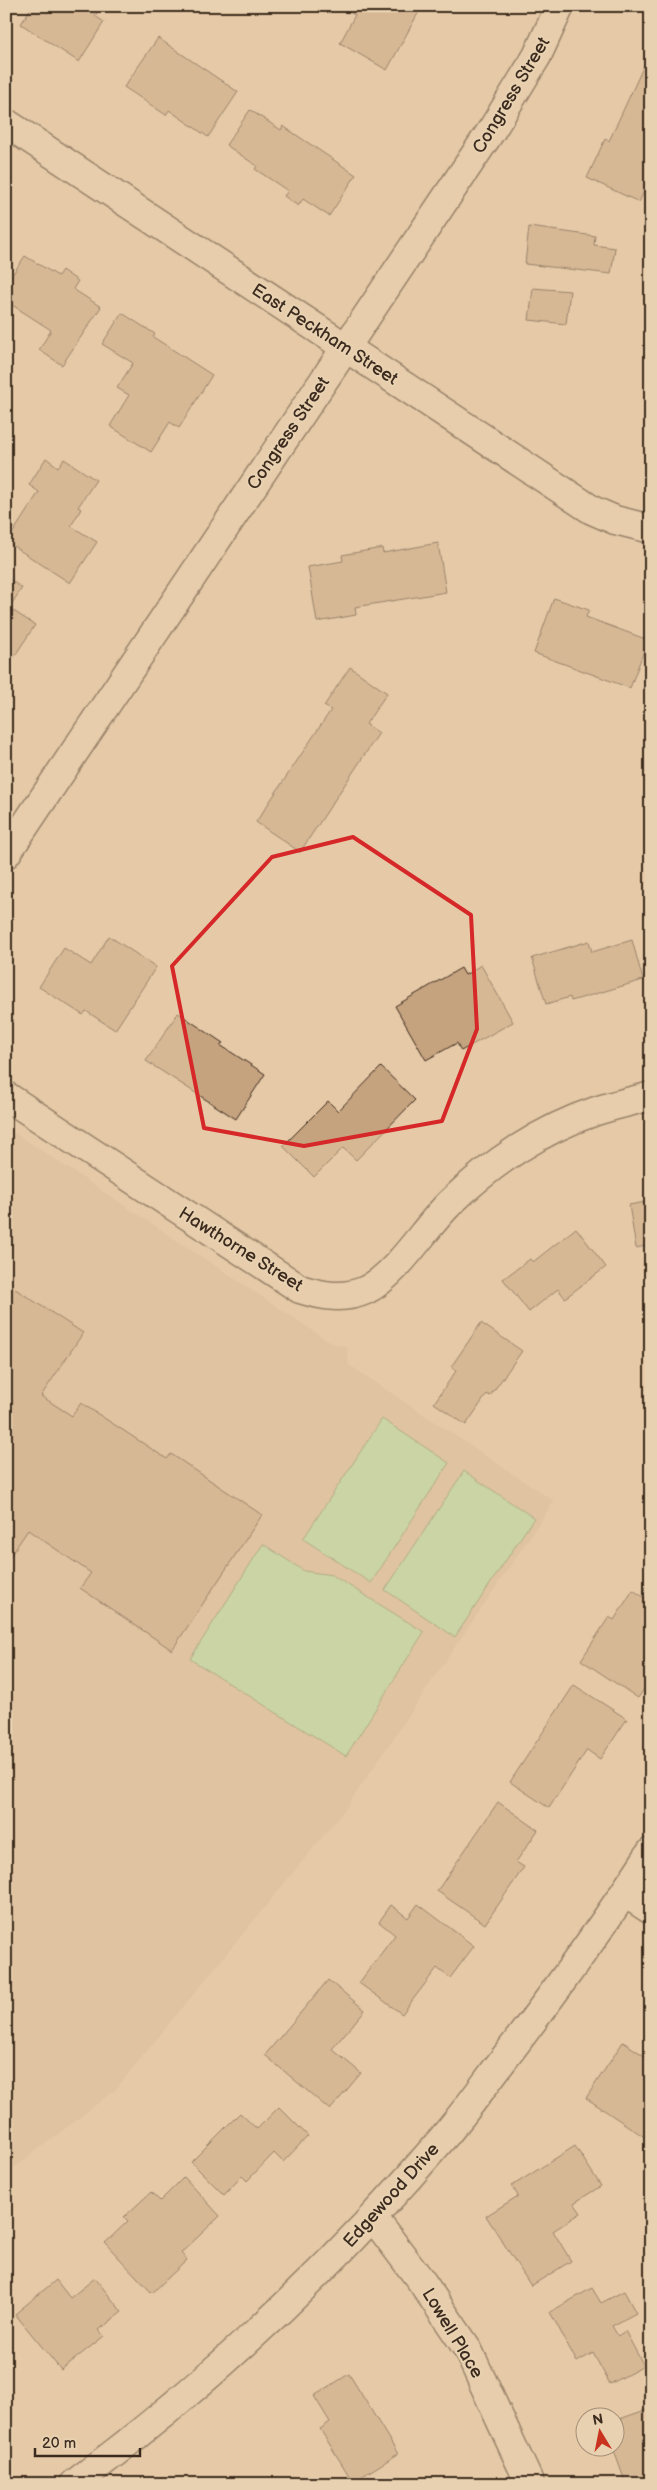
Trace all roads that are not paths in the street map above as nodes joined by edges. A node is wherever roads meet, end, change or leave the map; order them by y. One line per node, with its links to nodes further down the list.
1 (560, 6): 3 (street, Congress Street)
2 (6, 123): 3 (street, East Peckham Street)
3 (345, 347): 4 (street, East Peckham Street); 5 (street, Congress Street)
4 (651, 529)
5 (6, 854)
6 (6, 1096): 7 (street, Hawthorne Street)
7 (651, 1096)
8 (651, 1852): 9 (street, Edgewood Drive)
9 (625, 1893): 10 (street); 11 (street, Edgewood Drive)
10 (651, 1910)
11 (373, 2218): 12 (street, Edgewood Drive); 13 (street, Lowell Place)
12 (74, 2484)
13 (530, 2484)

